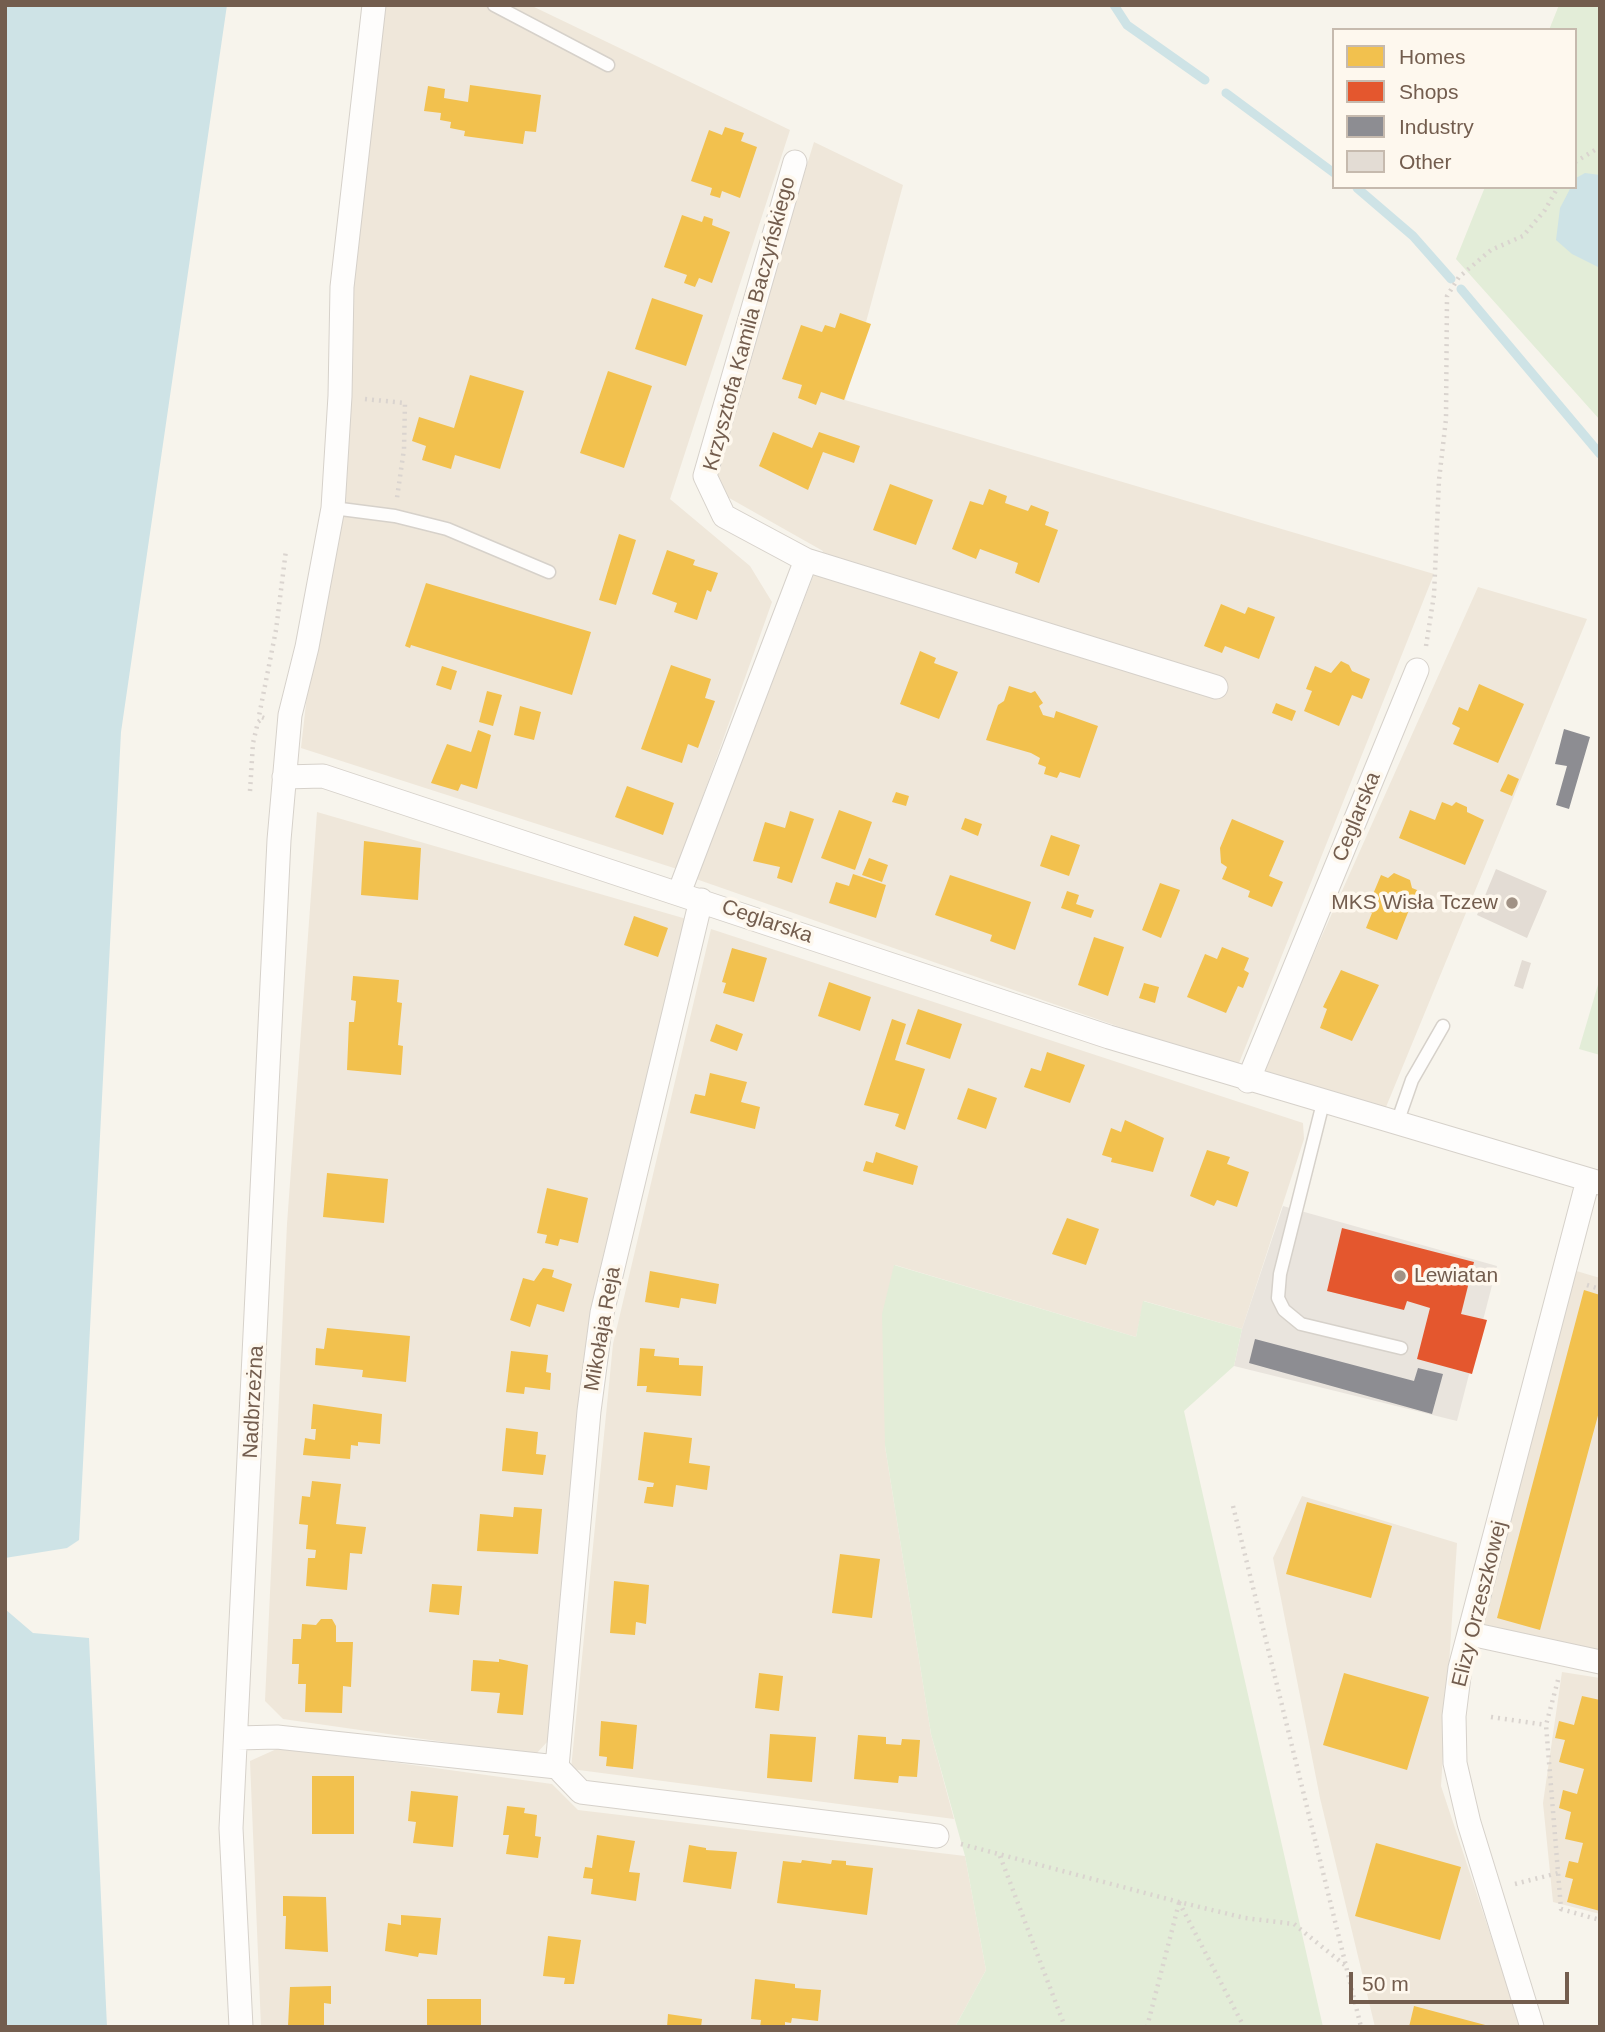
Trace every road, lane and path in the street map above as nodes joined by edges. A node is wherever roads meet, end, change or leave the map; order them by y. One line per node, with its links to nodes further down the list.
1 (374, 5): 8 (street, Nadbrzeżna)
2 (494, 5): 3 (lane)
3 (608, 65)
4 (1600, 147): 5 (path)
5 (1577, 161)
6 (795, 162): 12 (street, Krzysztofa Kamila Baczyńskiego)
7 (1557, 189): 14 (path)
8 (340, 396): 9 (street, Nadbrzeżna); 10 (path)
9 (333, 508): 10 (lane); 18 (street, Nadbrzeżna)
10 (395, 516): 13 (lane)
11 (286, 550): 16 (path)
12 (807, 560): 15 (street, Krzysztofa Kamila Baczyńskiego); 20 (street)
13 (550, 572)
14 (1417, 670): 23 (street, Ceglarska)
15 (1216, 687)
16 (262, 718): 17 (path); 19 (path)
17 (271, 722)
18 (284, 777): 20 (street, Ceglarska); 34 (street, Nadbrzeżna)
19 (250, 791)
20 (679, 893): 21 (street, Ceglarska)
21 (701, 900): 23 (street, Ceglarska); 35 (street, Mikołaja Reja)
22 (1443, 1026): 25 (lane)
23 (1248, 1081): 24 (street, Ceglarska)
24 (1323, 1103): 25 (street, Ceglarska); 27 (lane)
25 (1397, 1124): 26 (street, Ceglarska)
26 (1594, 1182): 29 (street, Elizy Orzeszkowej)
27 (1401, 1348)
28 (1234, 1506): 42 (path)
29 (1471, 1634): 30 (street); 48 (street, Elizy Orzeszkowej)
30 (1565, 1656): 31 (street); 33 (path)
31 (1600, 1662)
32 (1491, 1717): 33 (path)
33 (1546, 1725): 38 (path)
34 (237, 1738): 35 (street); 43 (street, Nadbrzeżna)
35 (557, 1767): 36 (street)
36 (937, 1836): 37 (path)
37 (999, 1855): 40 (path); 44 (path)
38 (1558, 1873): 39 (path); 41 (path)
39 (1513, 1884)
40 (1179, 1902): 42 (path); 45 (path); 46 (path)
41 (1600, 1920)
42 (1348, 1968): 47 (path)
43 (241, 2027)
44 (1065, 2027)
45 (1147, 2027)
46 (1244, 2027)
47 (1361, 2027)
48 (1532, 2027)

